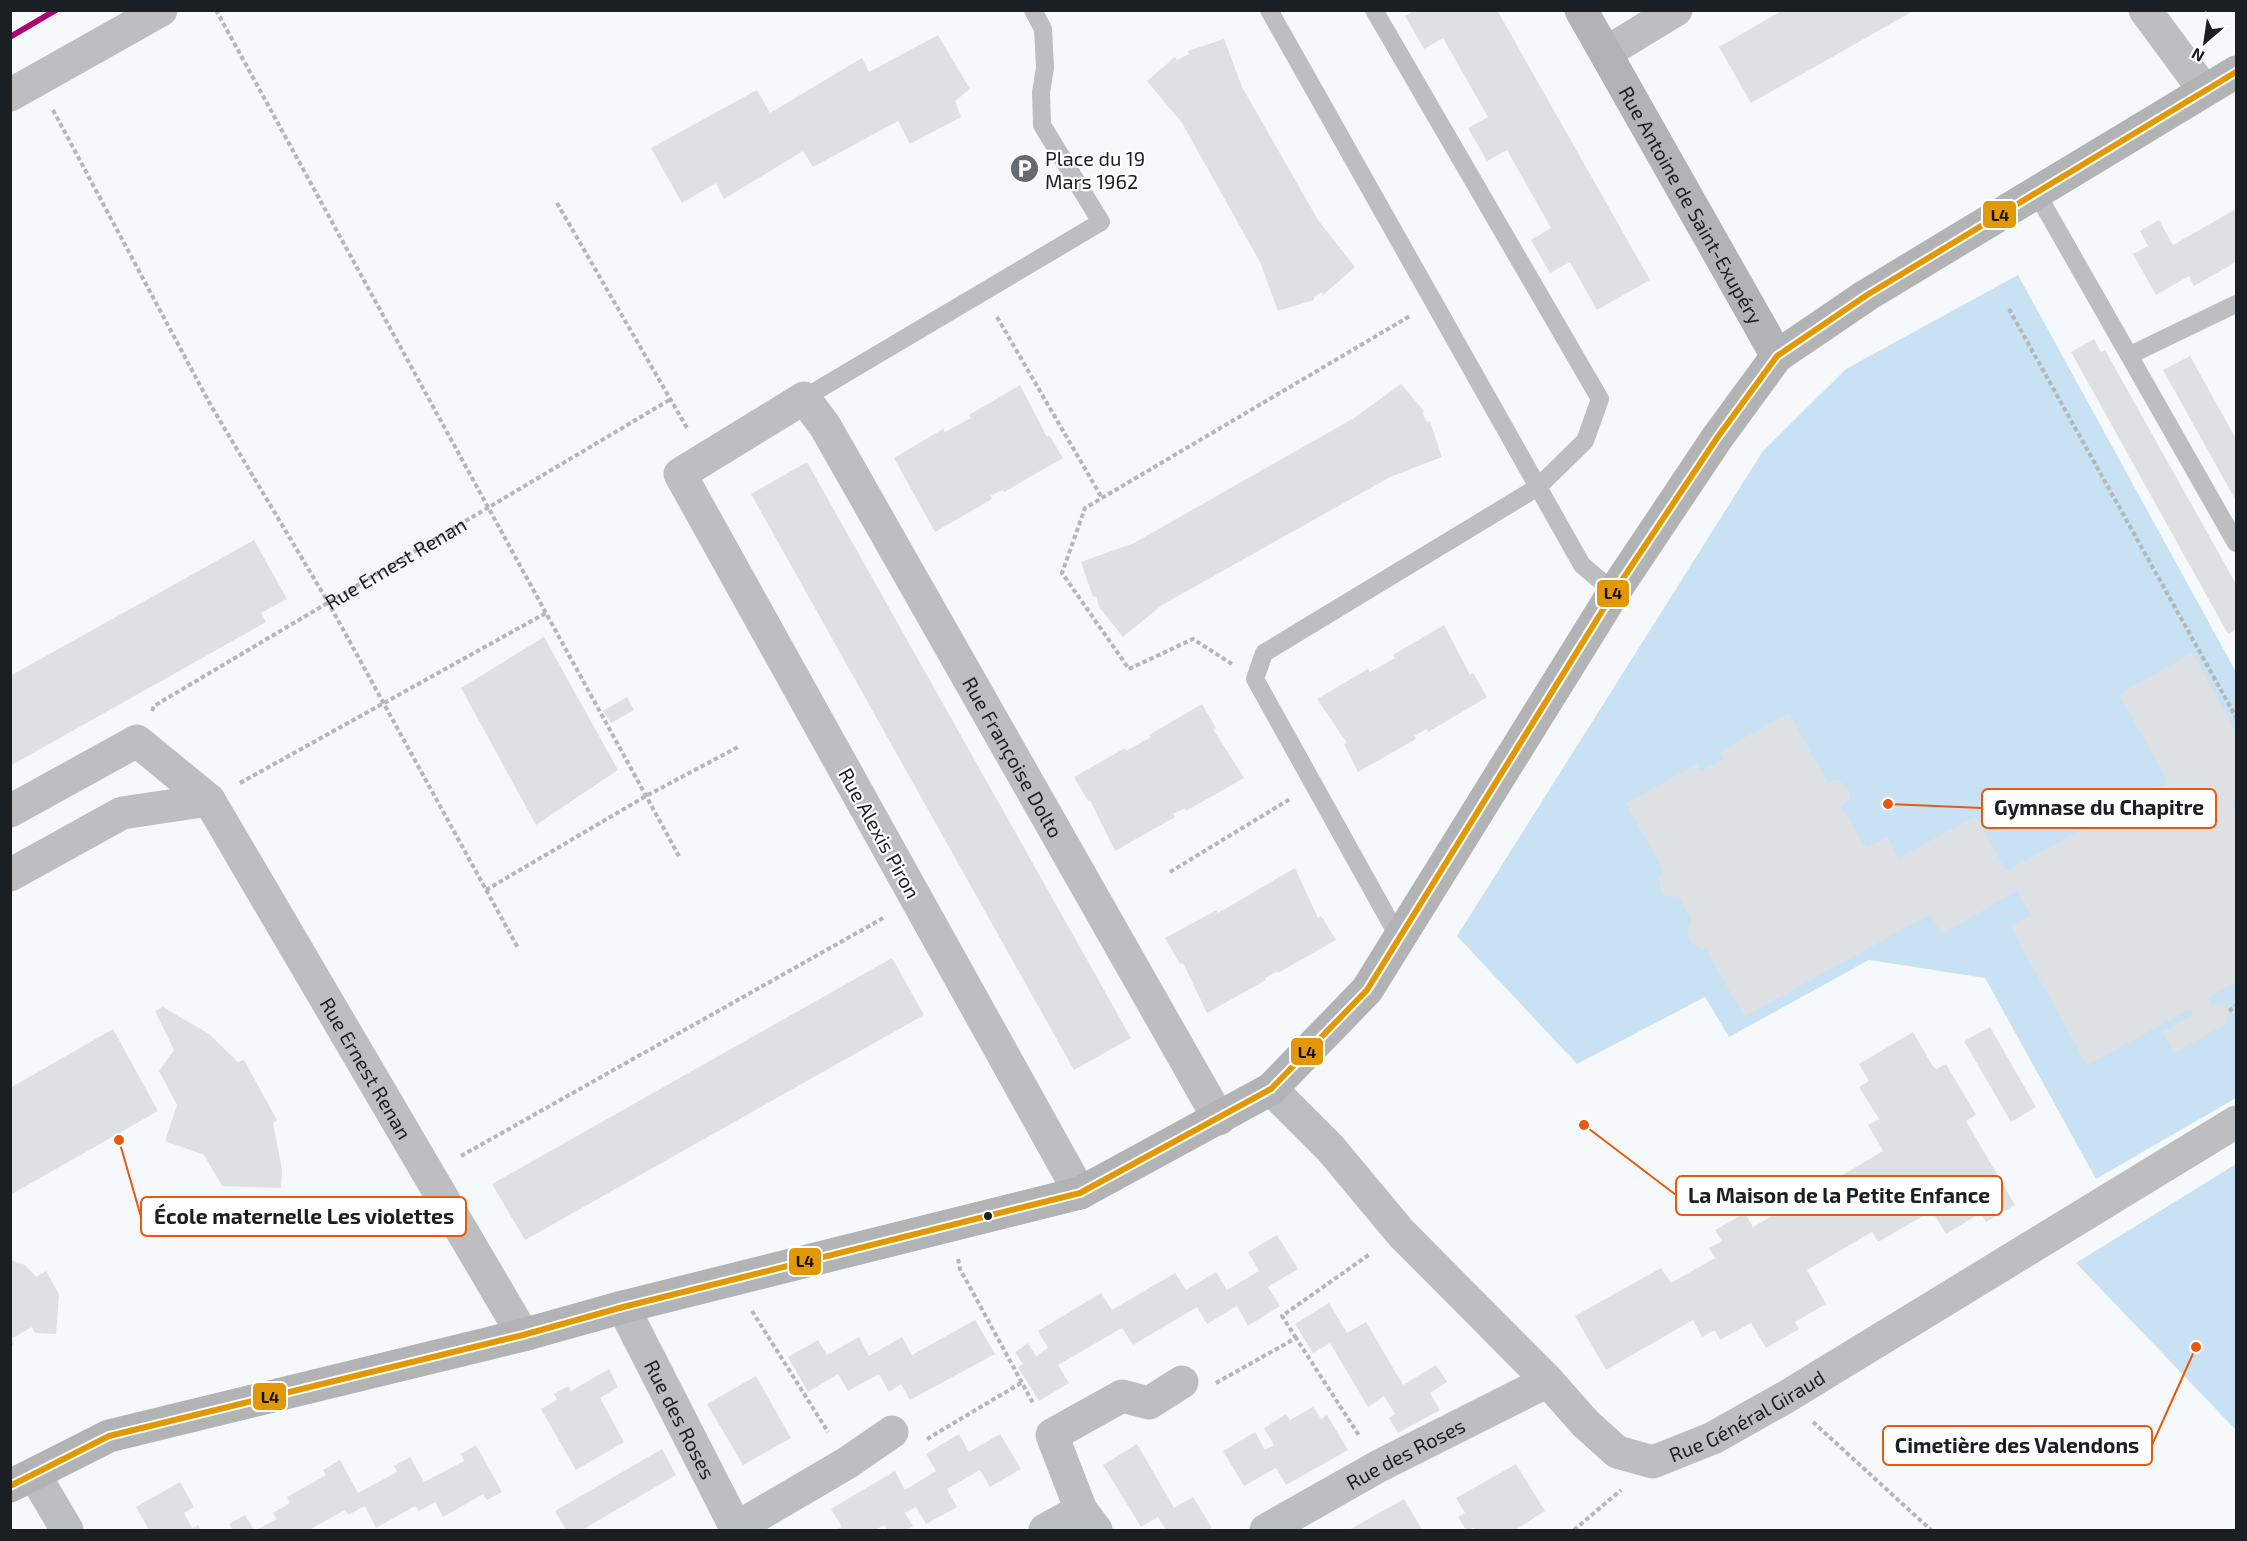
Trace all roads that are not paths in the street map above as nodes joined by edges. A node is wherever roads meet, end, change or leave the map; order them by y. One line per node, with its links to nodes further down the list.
1 (161, 10): 10 (street)
2 (1033, 10): 16 (lane)
3 (1269, 10): 17 (lane)
4 (1374, 10): 17 (lane)
5 (1581, 10): 8 (main road, Rue Antoine de Saint-Exupéry)
6 (1677, 10): 8 (street)
7 (2145, 10): 11 (street)
8 (1607, 52): 15 (main road, Rue Antoine de Saint-Exupéry)
9 (2236, 72): 11 (main road)
10 (24, 88)
11 (2204, 90): 12 (main road)
12 (2036, 192): 14 (lane); 15 (main road)
13 (2236, 304): 14 (lane)
14 (2130, 355): 18 (lane)
15 (1777, 356): 19 (main road)
16 (804, 398): 25 (street, Rue Françoise Dolto); 27 (street, Rue Alexis Piron)
17 (1538, 487): 19 (lane); 23 (lane)
18 (2236, 543)
19 (1614, 592): 23 (main road)
20 (209, 800): 21 (street, Rue Ernest Renan); 22 (street); 29 (street, Rue Ernest Renan)
21 (10, 811)
22 (10, 875)
23 (1399, 938): 24 (main road)
24 (1271, 1089): 25 (main road); 30 (street, Rue Général Giraud)
25 (1219, 1119): 27 (main road)
26 (2236, 1122): 30 (street, Rue Général Giraud)
27 (1080, 1193): 28 (main road)
28 (623, 1307): 29 (main road); 35 (street, Rue des Roses)
29 (523, 1335): 33 (main road)
30 (1548, 1381): 38 (street, Rue des Roses)
31 (1182, 1382): 34 (street)
32 (892, 1432): 35 (street)
33 (22, 1480): 36 (street)
34 (1088, 1520): 37 (street)
35 (736, 1529)
36 (67, 1530)
37 (1045, 1530)
38 (1266, 1530)

